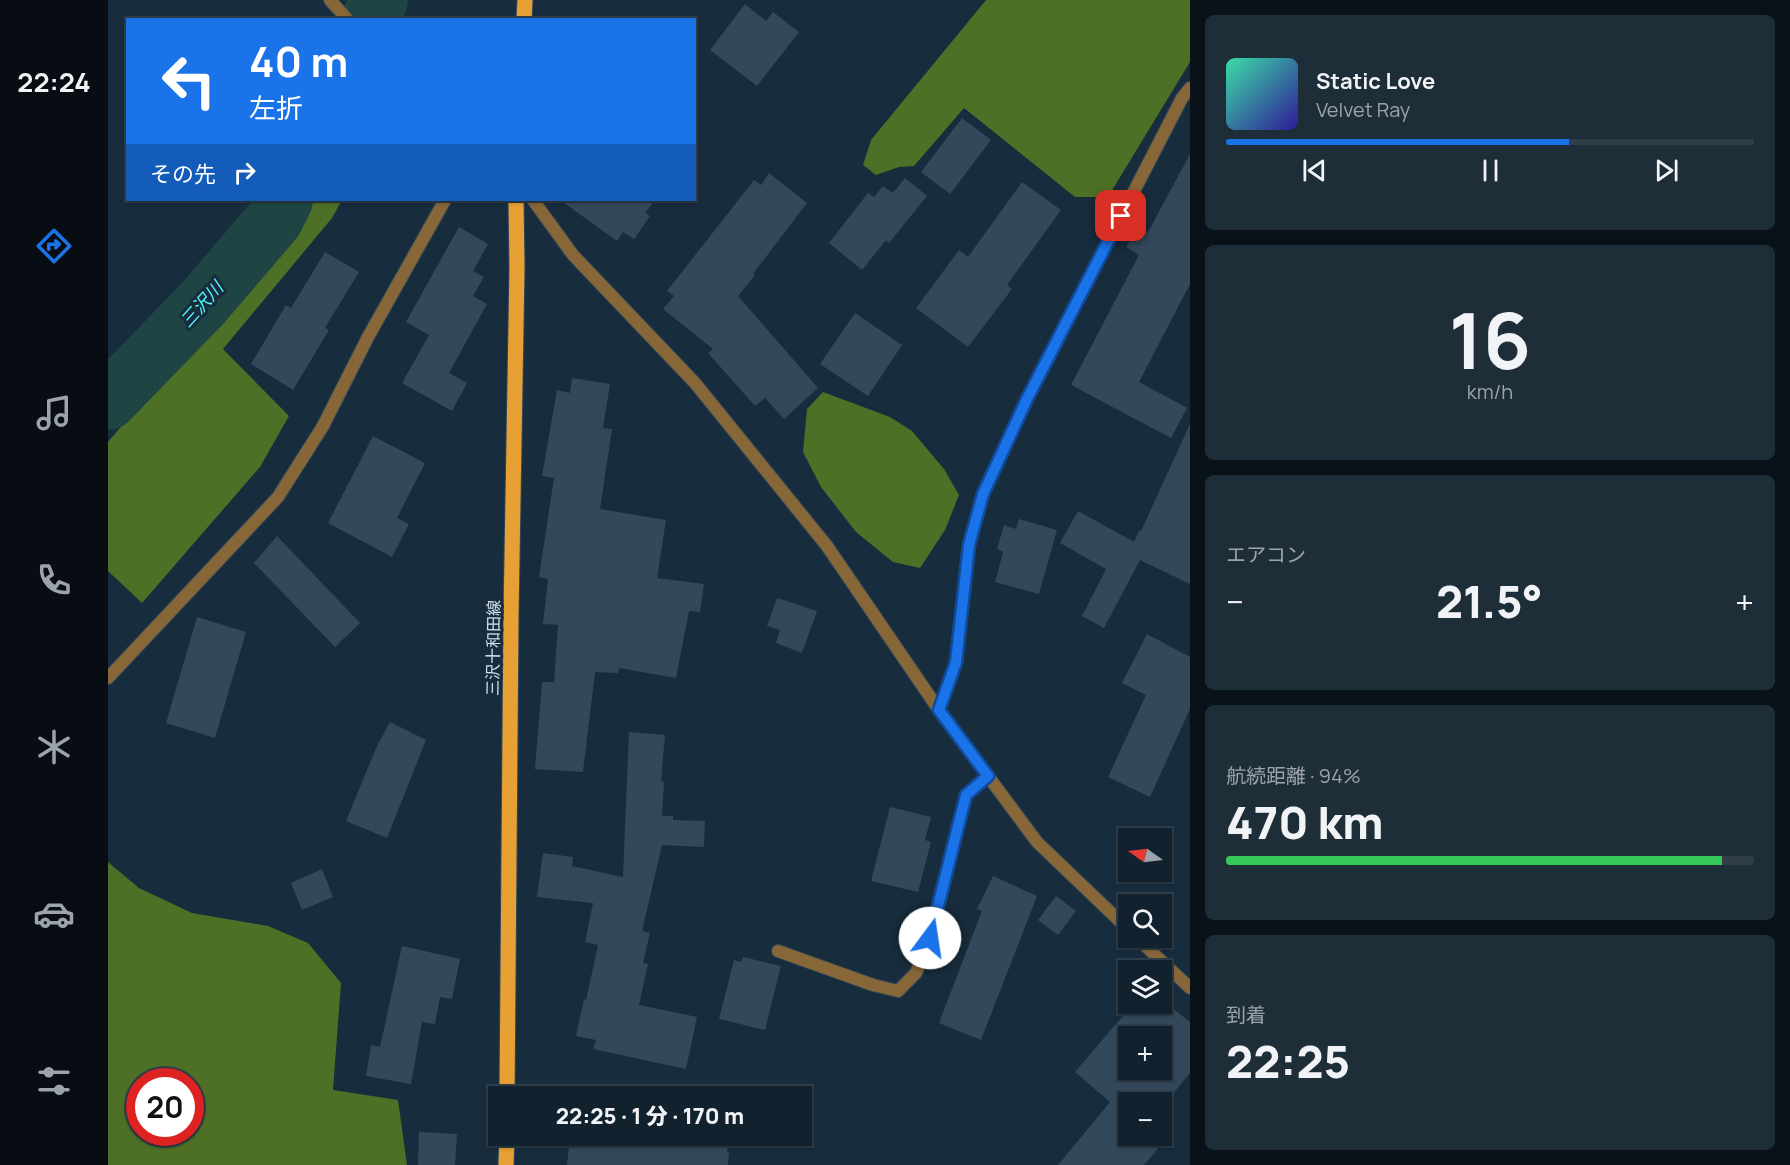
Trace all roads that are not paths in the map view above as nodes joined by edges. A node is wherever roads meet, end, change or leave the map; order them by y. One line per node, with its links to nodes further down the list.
1 (330, 0): 3 (street)
2 (525, 0): 4 (main road)
3 (346, 18)
4 (524, 18)
5 (1190, 88): 10 (street)
6 (444, 201): 9 (street)
7 (516, 201): 16 (main road, 三沢十和田線)
8 (534, 201): 10 (street)
9 (108, 678)
10 (939, 710): 11 (street)
11 (988, 776): 12 (street); 14 (street)
12 (1118, 919)
13 (1148, 948): 15 (street)
14 (778, 951)
15 (1190, 988)
16 (507, 1086)
17 (507, 1146): 18 (main road)
18 (506, 1165)

